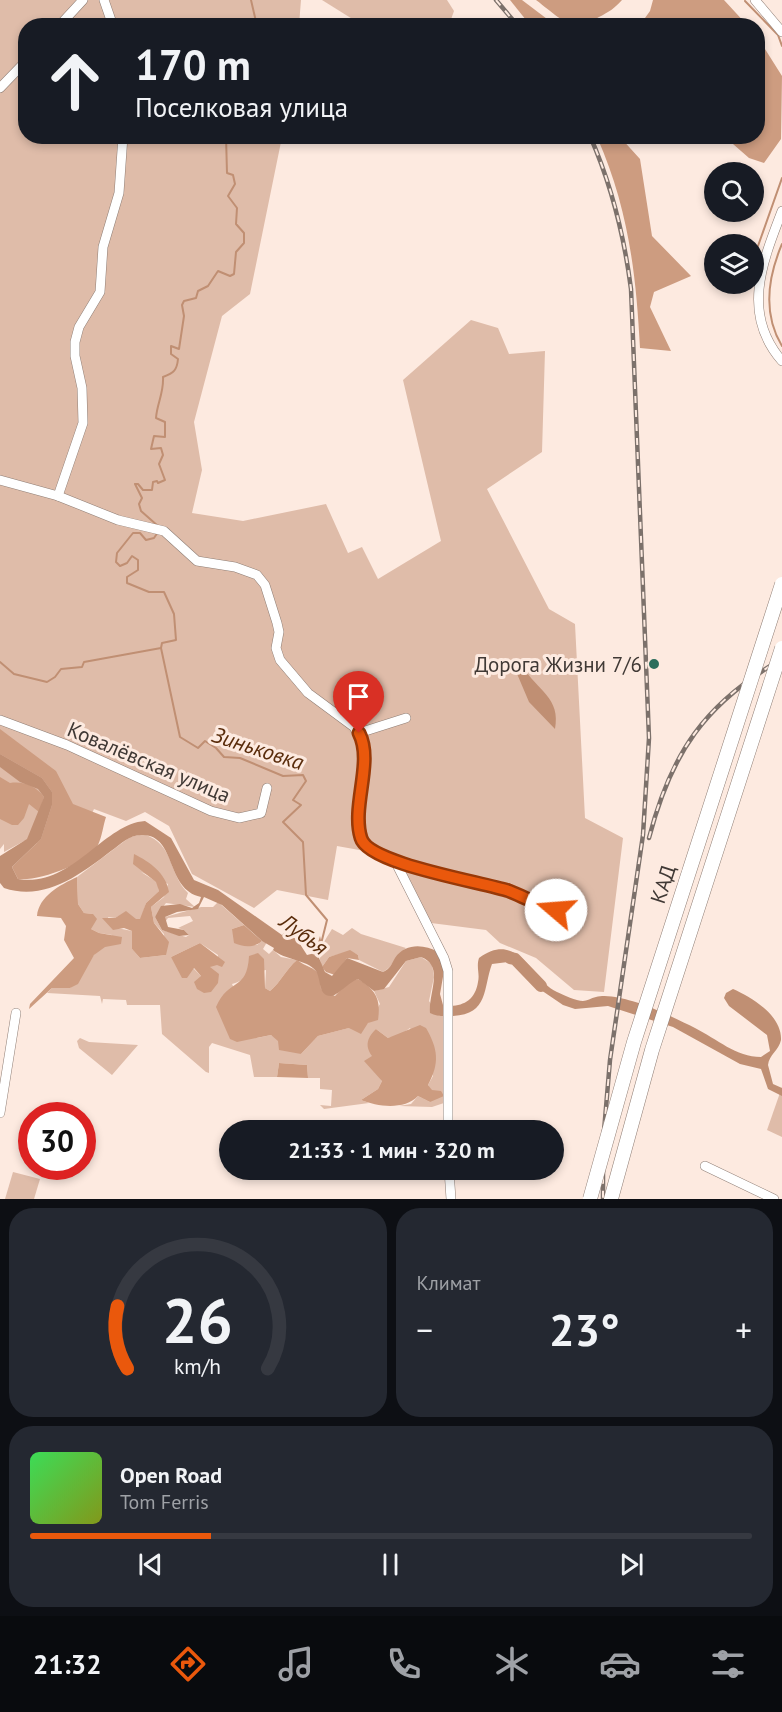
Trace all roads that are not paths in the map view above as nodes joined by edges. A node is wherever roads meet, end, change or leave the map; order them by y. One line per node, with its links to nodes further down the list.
1 (83, 0): 4 (street)
2 (104, 0): 5 (street)
3 (755, 0): 6 (street)
4 (66, 18)
5 (110, 18)
6 (782, 32)
7 (18, 69): 8 (street)
8 (0, 88)
9 (122, 144): 13 (street)
10 (782, 212): 11 (street)
11 (782, 362)
12 (0, 480): 13 (street)
13 (58, 496): 18 (street)
14 (782, 584): 28 (highway, КАД, bridge)
15 (782, 648): 29 (highway, КАД, bridge)
16 (406, 718): 18 (street)
17 (0, 720): 19 (street, Ковалёвская улица)
18 (359, 733): 20 (street)
19 (267, 788)
20 (395, 861): 21 (street); 24 (street)
21 (573, 914)
22 (16, 1013): 23 (street)
23 (0, 1113)
24 (448, 1120)
25 (705, 1166): 30 (street)
26 (450, 1180): 27 (street)
27 (451, 1199)
28 (590, 1199)
29 (611, 1199)
30 (774, 1199)

